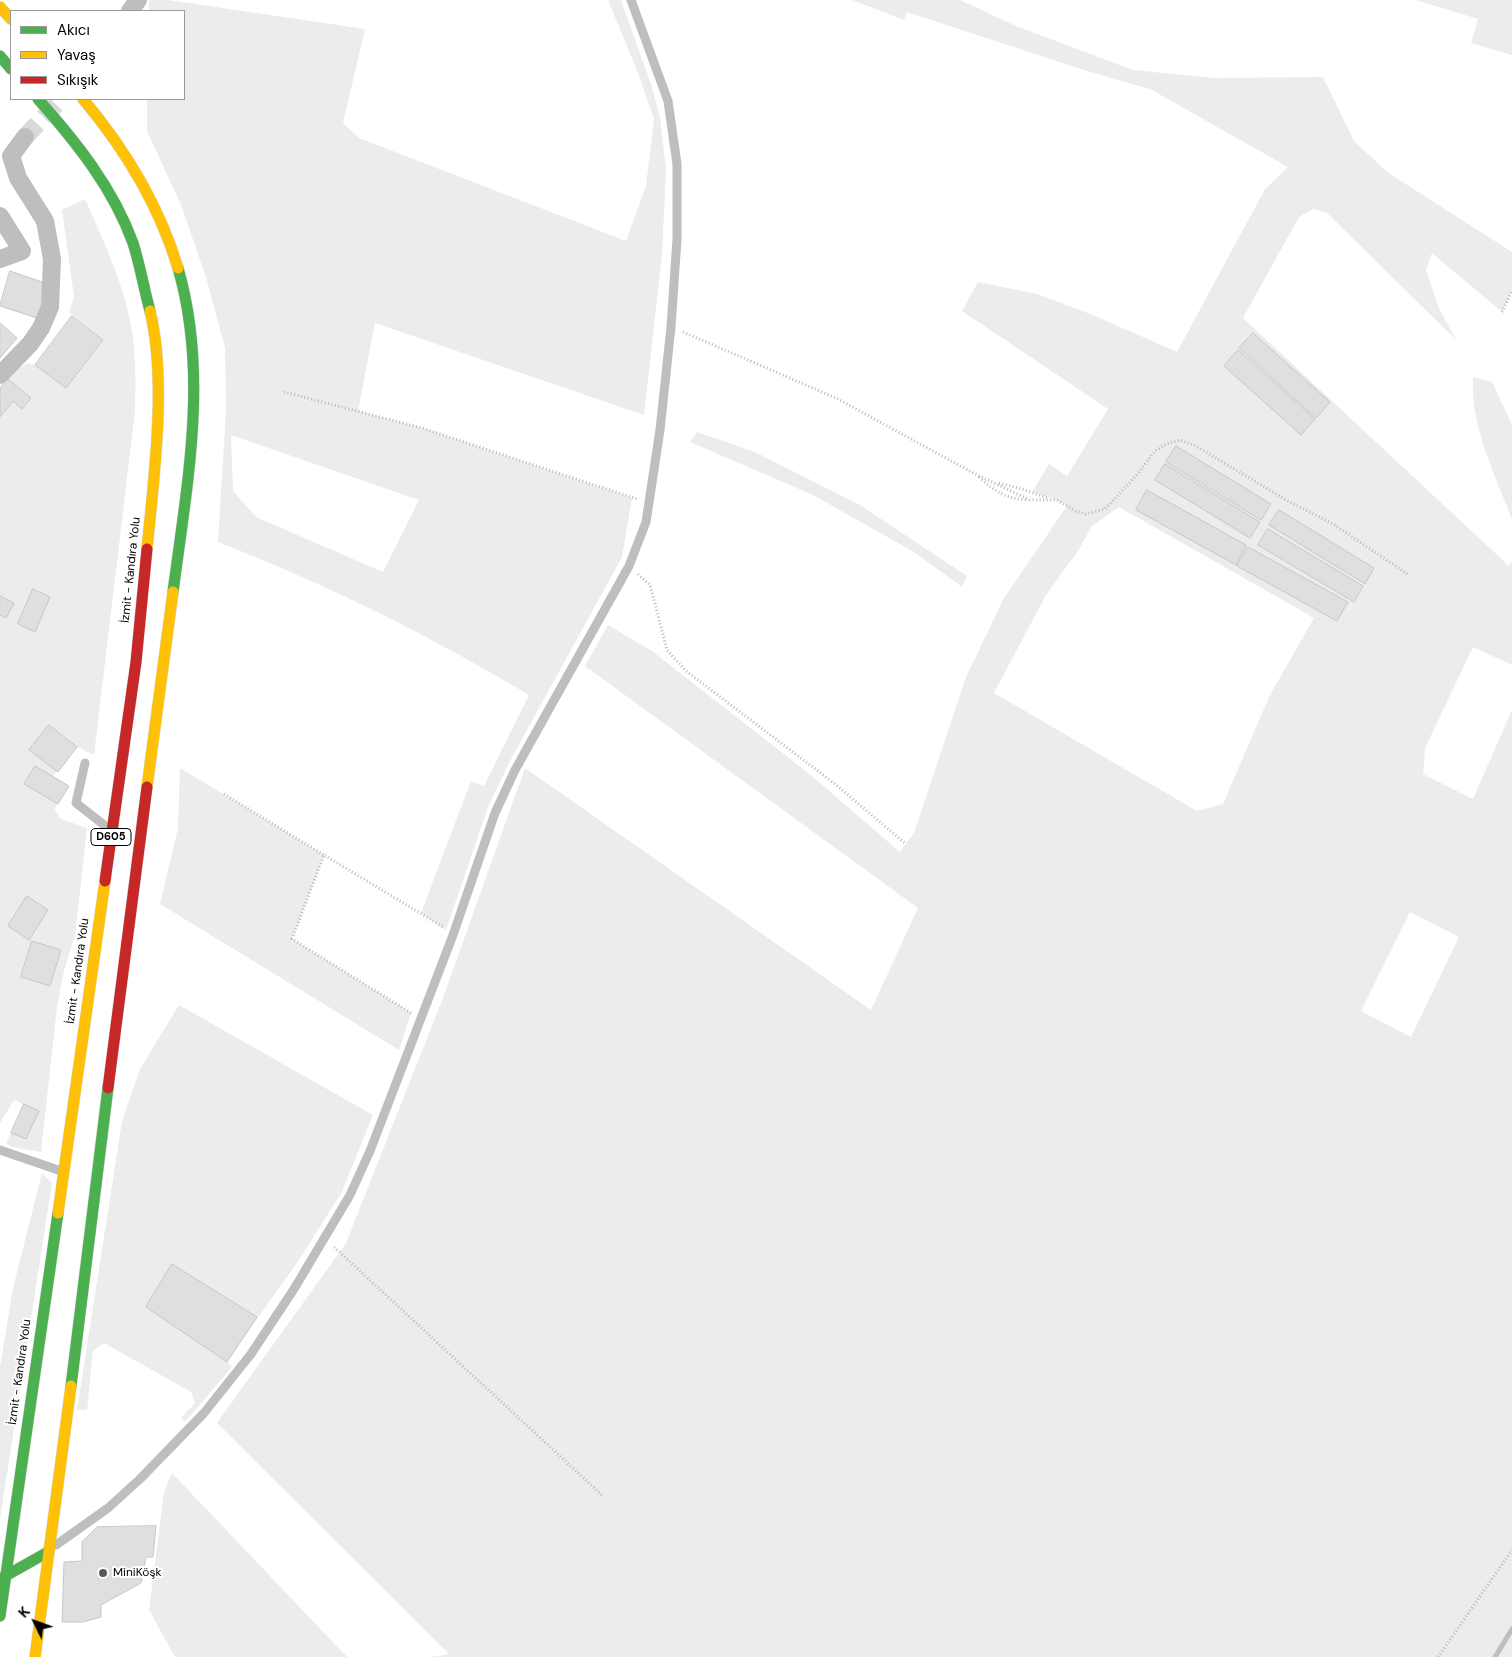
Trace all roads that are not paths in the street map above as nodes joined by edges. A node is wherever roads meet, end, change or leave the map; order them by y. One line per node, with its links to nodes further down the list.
1 (631, 0): 16 (lane)
2 (0, 7): 3 (main road)
3 (10, 18)
4 (0, 56): 5 (main road)
5 (10, 68)
6 (39, 100): 13 (main road, İzmit - Kandıra Yolu / D605)
7 (84, 100): 16 (main road)
8 (25, 137): 11 (street)
9 (0, 216): 10 (street)
10 (0, 258)
11 (0, 375)
12 (85, 763): 13 (lane)
13 (112, 830): 15 (main road, İzmit - Kandıra Yolu / D605)
14 (0, 1150): 15 (lane)
15 (63, 1172): 17 (main road, İzmit - Kandıra Yolu / D605)
16 (48, 1552): 17 (main road); 19 (main road)
17 (3, 1578): 18 (main road, İzmit - Kandıra Yolu / D605)
18 (0, 1616)
19 (35, 1653): 20 (lane)
20 (47, 1657)

